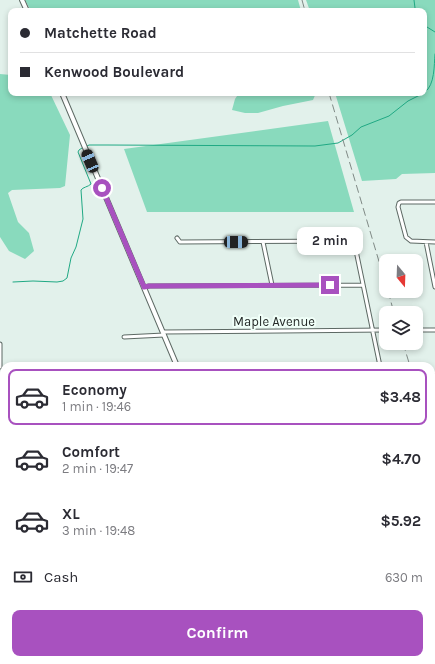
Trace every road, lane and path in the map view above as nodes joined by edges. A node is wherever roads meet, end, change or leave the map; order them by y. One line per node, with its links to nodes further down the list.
1 (63, 96): 10 (street)
2 (435, 202): 5 (street)
3 (177, 238): 4 (street)
4 (263, 242): 7 (street); 8 (street)
5 (426, 242): 6 (street); 9 (street)
6 (435, 242)
7 (272, 285): 8 (street); 10 (street)
8 (363, 285): 11 (street)
9 (435, 286)
10 (144, 287): 15 (street)
11 (373, 330): 12 (street, Maple Avenue); 15 (street, Maple Avenue); 19 (street)
12 (379, 330)
13 (423, 330): 14 (street)
14 (435, 330)
15 (164, 334): 16 (street, Maple Avenue); 18 (street)
16 (124, 337)
17 (0, 344): 20 (street)
18 (175, 362)
19 (379, 362)
20 (0, 367)

